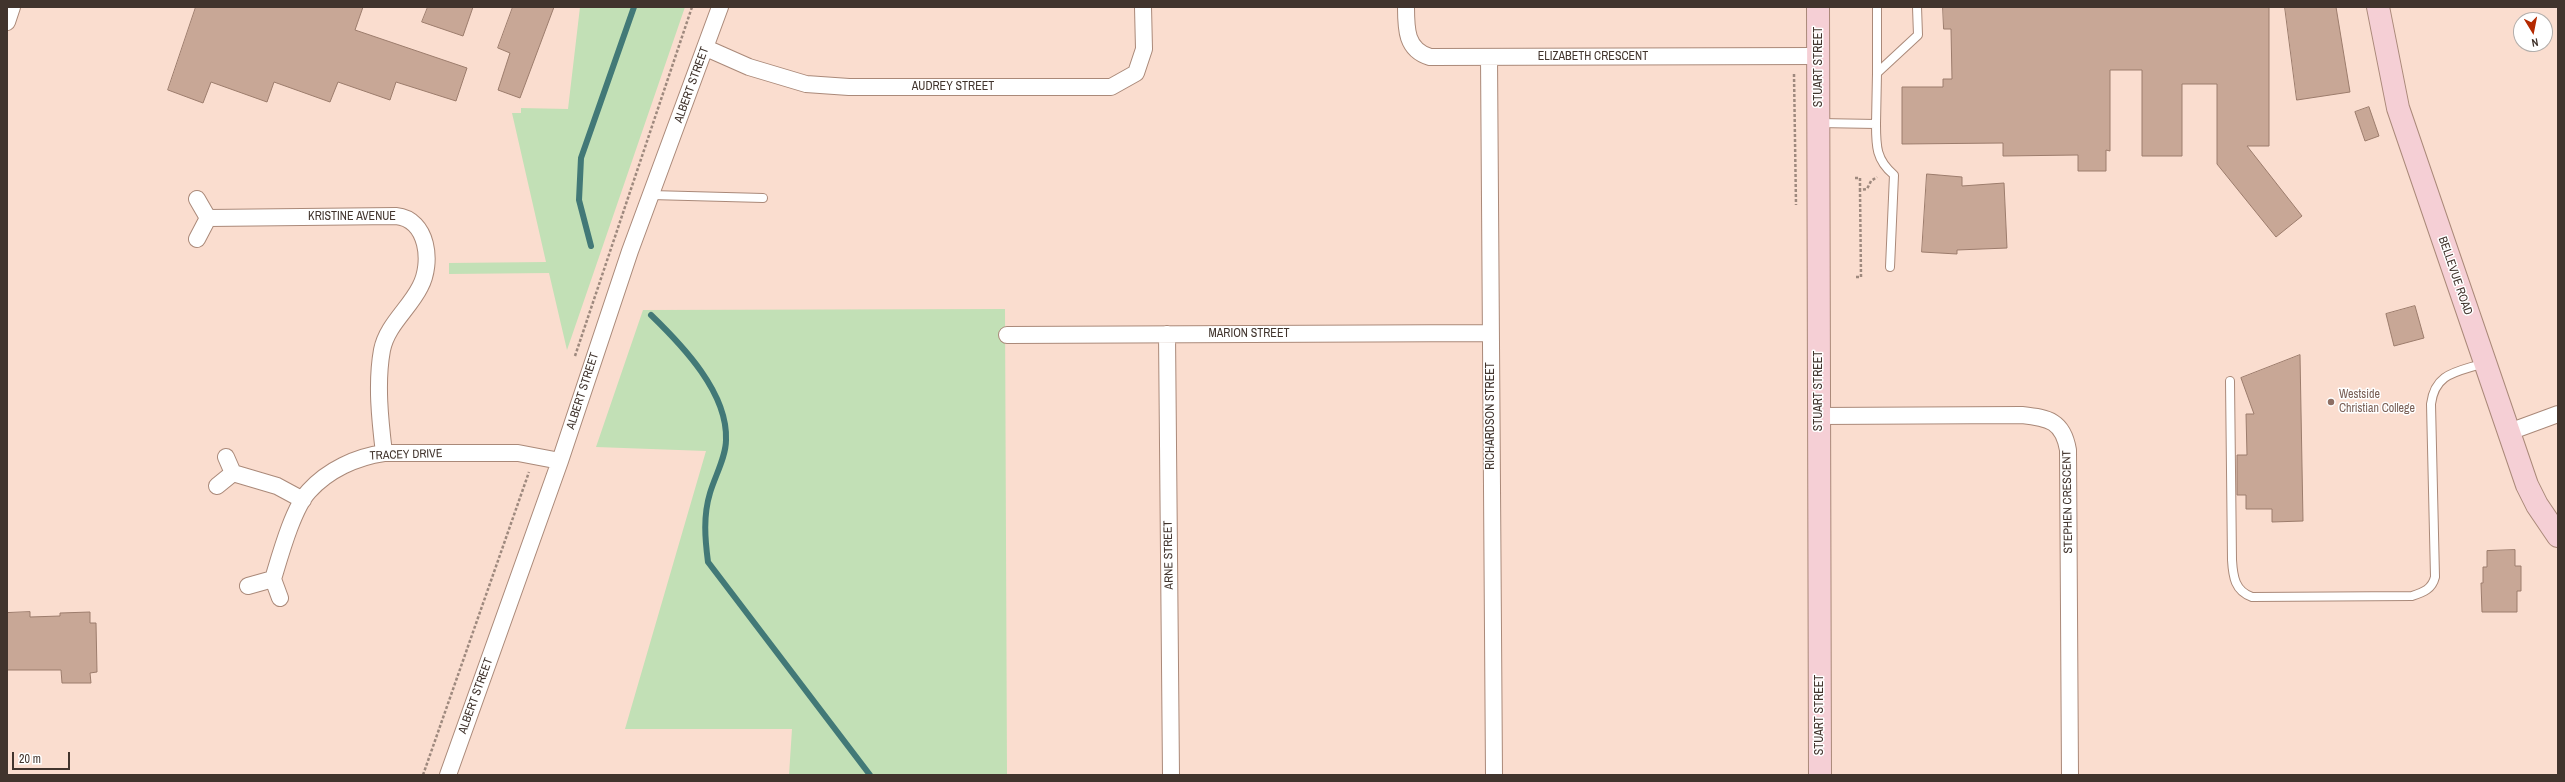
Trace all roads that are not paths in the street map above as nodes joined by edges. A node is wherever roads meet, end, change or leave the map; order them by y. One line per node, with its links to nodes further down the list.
1 (12, 7): 9 (street)
2 (720, 7): 10 (street, ALBERT STREET)
3 (1143, 7): 10 (street, AUDREY STREET)
4 (1406, 7): 12 (street, ELIZABETH CRESCENT)
5 (1818, 7): 11 (street, STUART STREET)
6 (1876, 7): 13 (lane)
7 (1917, 7): 13 (lane)
8 (2378, 7): 25 (street, BELLEVUE ROAD)
9 (7, 22)
10 (706, 48): 16 (street, ALBERT STREET)
11 (1819, 56): 12 (street, ELIZABETH CRESCENT); 14 (street, STUART STREET)
12 (1489, 57): 22 (street, RICHARDSON STREET)
13 (1877, 73): 15 (lane)
14 (1819, 123): 15 (lane); 28 (street, STUART STREET)
15 (1876, 124): 21 (lane)
16 (651, 195): 17 (lane); 32 (street, ALBERT STREET)
17 (763, 198)
18 (196, 199): 19 (street)
19 (208, 218): 20 (street); 30 (street, KRISTINE AVENUE)
20 (197, 239)
21 (1890, 267)
22 (1491, 333): 23 (street, MARION STREET); 42 (street, RICHARDSON STREET)
23 (1167, 334): 24 (street, MARION STREET); 41 (street, ARNE STREET)
24 (1007, 335)
25 (2485, 362): 26 (lane); 29 (street, BELLEVUE ROAD)
26 (2230, 381)
27 (2558, 414): 29 (street)
28 (1818, 416): 43 (street, STUART STREET); 44 (street, STEPHEN CRESCENT)
29 (2508, 432): 36 (street, BELLEVUE ROAD)
30 (384, 453): 32 (street, TRACEY DRIVE); 35 (street, TRACEY DRIVE)
31 (226, 457): 33 (street)
32 (560, 461): 40 (street, ALBERT STREET)
33 (233, 473): 34 (street); 35 (street)
34 (217, 486)
35 (303, 500): 37 (street, TRACEY DRIVE)
36 (2558, 536)
37 (273, 579): 38 (street); 39 (street)
38 (248, 586)
39 (280, 598)
40 (448, 775)
41 (1171, 775)
42 (1494, 775)
43 (1820, 775)
44 (2070, 775)

